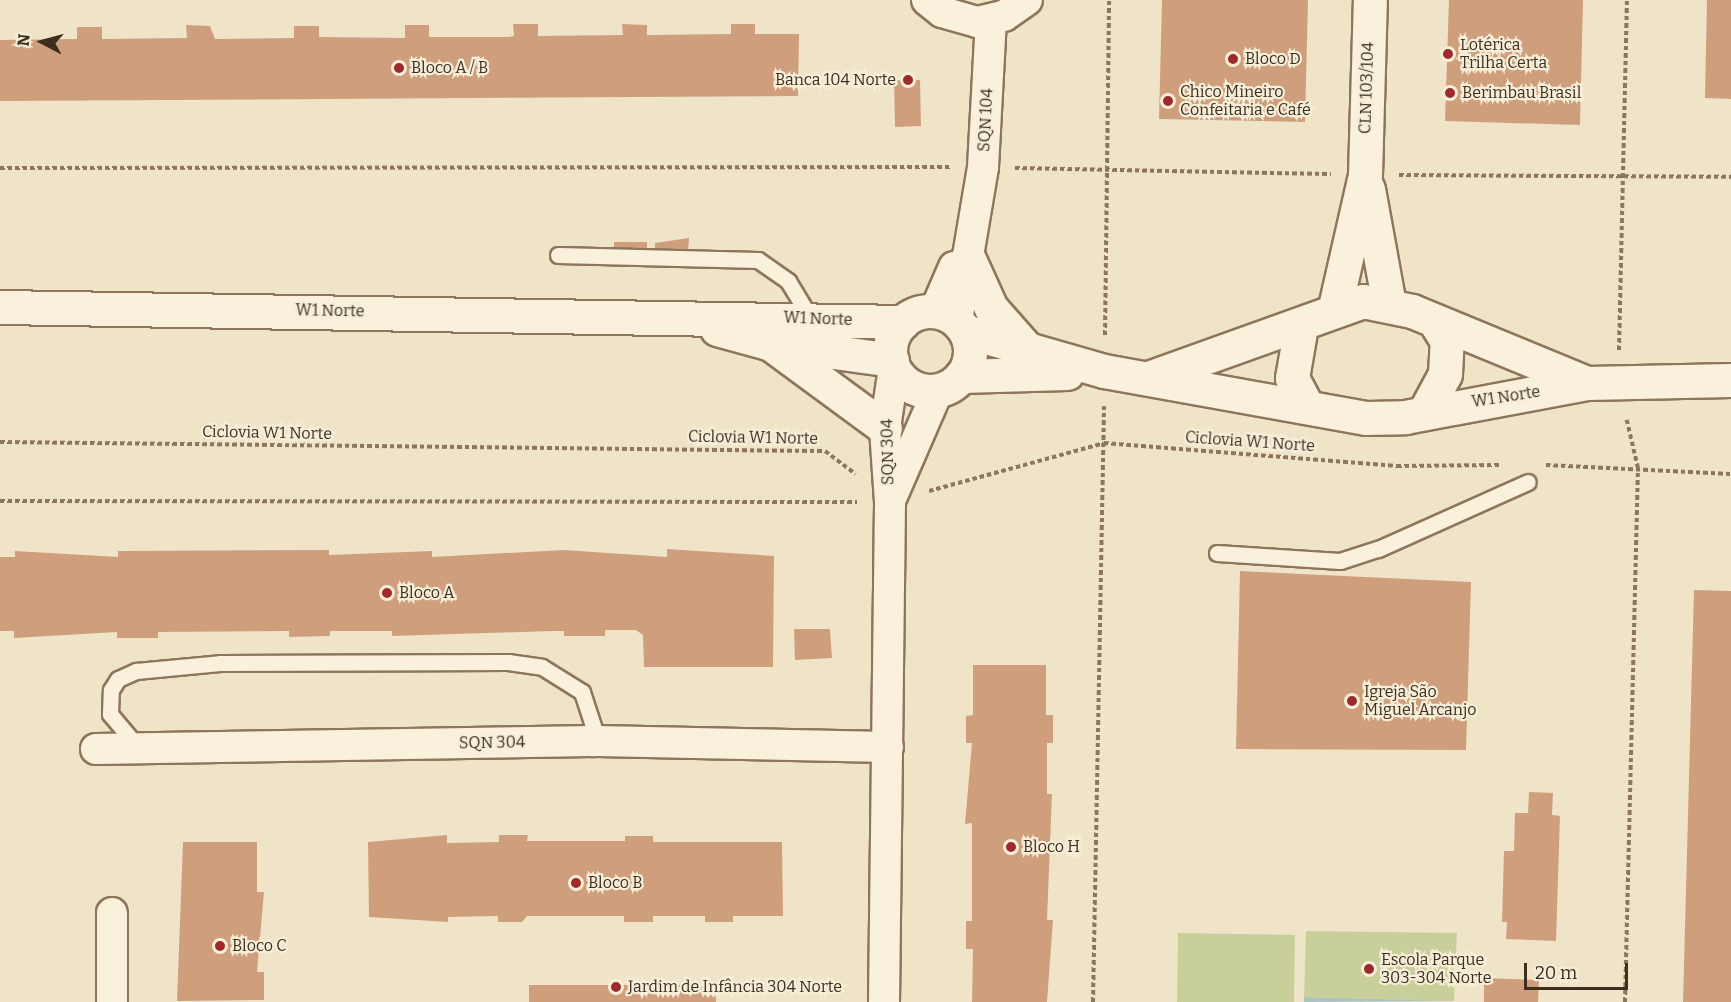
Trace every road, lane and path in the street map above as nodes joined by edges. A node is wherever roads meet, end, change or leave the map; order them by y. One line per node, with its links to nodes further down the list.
1 (927, 0): 6 (street)
2 (1027, 0): 6 (street)
3 (1109, 0): 9 (path)
4 (1370, 0): 10 (street, CLN 103/104)
5 (1627, 0): 11 (path)
6 (991, 20): 7 (street, SQN 104)
7 (983, 167): 8 (path); 9 (path); 13 (street, SQN 104)
8 (0, 168)
9 (1108, 170): 10 (path); 28 (path)
10 (1365, 175): 11 (path); 16 (street, CLN 103/104); 18 (street, CLN 103/104)
11 (1623, 176): 12 (path); 32 (path)
12 (1731, 177)
13 (974, 220): 15 (street, SQN 104); 21 (street, SQN 104)
14 (558, 255): 20 (lane)
15 (968, 256): 21 (street, SQN 104); 26 (street)
16 (1389, 304): 18 (street); 24 (street)
17 (0, 307): 19 (street, W1 Norte)
18 (1335, 307): 23 (street)
19 (660, 314): 20 (street, W1 Norte); 25 (street, W1 Norte)
20 (811, 319): 22 (street, W1 Norte)
21 (952, 321): 22 (street); 26 (street); 31 (street)
22 (903, 322): 27 (street)
23 (1301, 326): 29 (street); 33 (street)
24 (1437, 326): 32 (street, W1 Norte); 34 (street)
25 (768, 342): 27 (street, W1 Norte); 35 (street)
26 (1030, 352): 28 (street)
27 (893, 364): 31 (street); 35 (street, SQN 304)
28 (1104, 371): 29 (street); 31 (street); 37 (path)
29 (1151, 377): 33 (street)
30 (1724, 378): 32 (street, W1 Norte)
31 (949, 383): 44 (street, SQN 304)
32 (1603, 383): 34 (street, W1 Norte); 40 (path)
33 (1307, 406): 34 (street)
34 (1425, 411)
35 (885, 428): 44 (street, SQN 304)
36 (0, 442): 44 (path, Ciclovia W1 Norte)
37 (1104, 443): 38 (path, Ciclovia W1 Norte); 44 (path, Ciclovia W1 Norte); 53 (path)
38 (1504, 465)
39 (1539, 465): 40 (path)
40 (1638, 468): 41 (path); 54 (path)
41 (1731, 474)
42 (1528, 482): 45 (lane)
43 (0, 501): 44 (path)
44 (890, 502): 47 (street, SQN 304)
45 (1217, 553)
46 (598, 741): 47 (street, SQN 304); 49 (street, SQN 304); 49 (lane)
47 (888, 747): 52 (street, SQN 304)
48 (96, 749): 49 (street, SQN 304)
49 (139, 749)
50 (112, 913): 51 (street)
51 (112, 1002)
52 (884, 1002)
53 (1093, 1002)
54 (1625, 1002)

